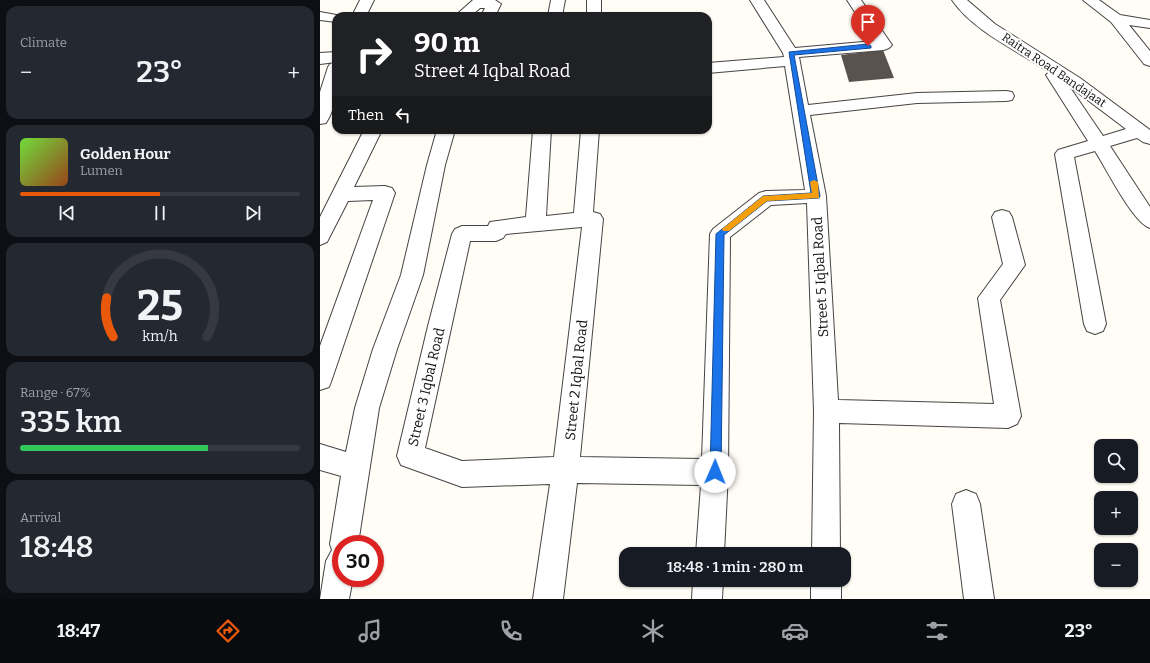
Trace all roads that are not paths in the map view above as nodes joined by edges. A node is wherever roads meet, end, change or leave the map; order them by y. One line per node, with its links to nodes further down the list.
1 (367, 0): 9 (street)
2 (558, 0): 12 (street)
3 (594, 0): 13 (street)
4 (757, 0): 19 (street)
5 (854, 0): 19 (street)
6 (959, 0): 22 (street, Raitra Road Bandajaat)
7 (1090, 0): 16 (street)
8 (480, 2): 10 (street); 11 (street)
9 (361, 12)
10 (467, 12)
11 (490, 12)
12 (556, 12)
13 (594, 12)
14 (320, 16): 15 (street)
15 (332, 18)
16 (1116, 19): 17 (street); 21 (street)
17 (1150, 24)
18 (332, 57): 20 (street)
19 (792, 57): 23 (street); 26 (street, Street 5 Iqbal Road)
20 (320, 59)
21 (1150, 61)
22 (1047, 63): 32 (street, Raitra Road Bandajaat); 33 (street)
23 (712, 67)
24 (332, 80): 27 (street)
25 (1006, 96): 26 (street)
26 (802, 112): 35 (street, Street 5 Iqbal Road)
27 (320, 119)
28 (371, 134): 34 (street)
29 (445, 134): 45 (street)
30 (542, 134): 39 (street)
31 (590, 134): 37 (street)
32 (1145, 135): 33 (street)
33 (1099, 142): 38 (street); 41 (street)
34 (341, 194): 40 (street); 42 (street)
35 (816, 196): 43 (street, Street 5 Iqbal Road); 47 (street)
36 (1002, 217): 43 (street)
37 (583, 219): 39 (street); 46 (street, Street 2 Iqbal Road)
38 (1150, 221)
39 (535, 224): 46 (street, Street 3 Iqbal Road)
40 (320, 237)
41 (1095, 324)
42 (320, 378)
43 (826, 411): 51 (street, Street 5 Iqbal Road)
44 (320, 457): 45 (street)
45 (356, 468): 49 (street)
46 (566, 470): 47 (street, Street 3 Iqbal Road); 56 (street, Street 2 Iqbal Road)
47 (715, 472): 50 (street)
48 (966, 504): 59 (street)
49 (345, 535)
50 (710, 547)
51 (826, 547)
52 (336, 587): 55 (street)
53 (708, 587): 57 (street)
54 (826, 587): 58 (street)
55 (334, 599)
56 (548, 599)
57 (707, 599)
58 (826, 599)
59 (979, 599)

